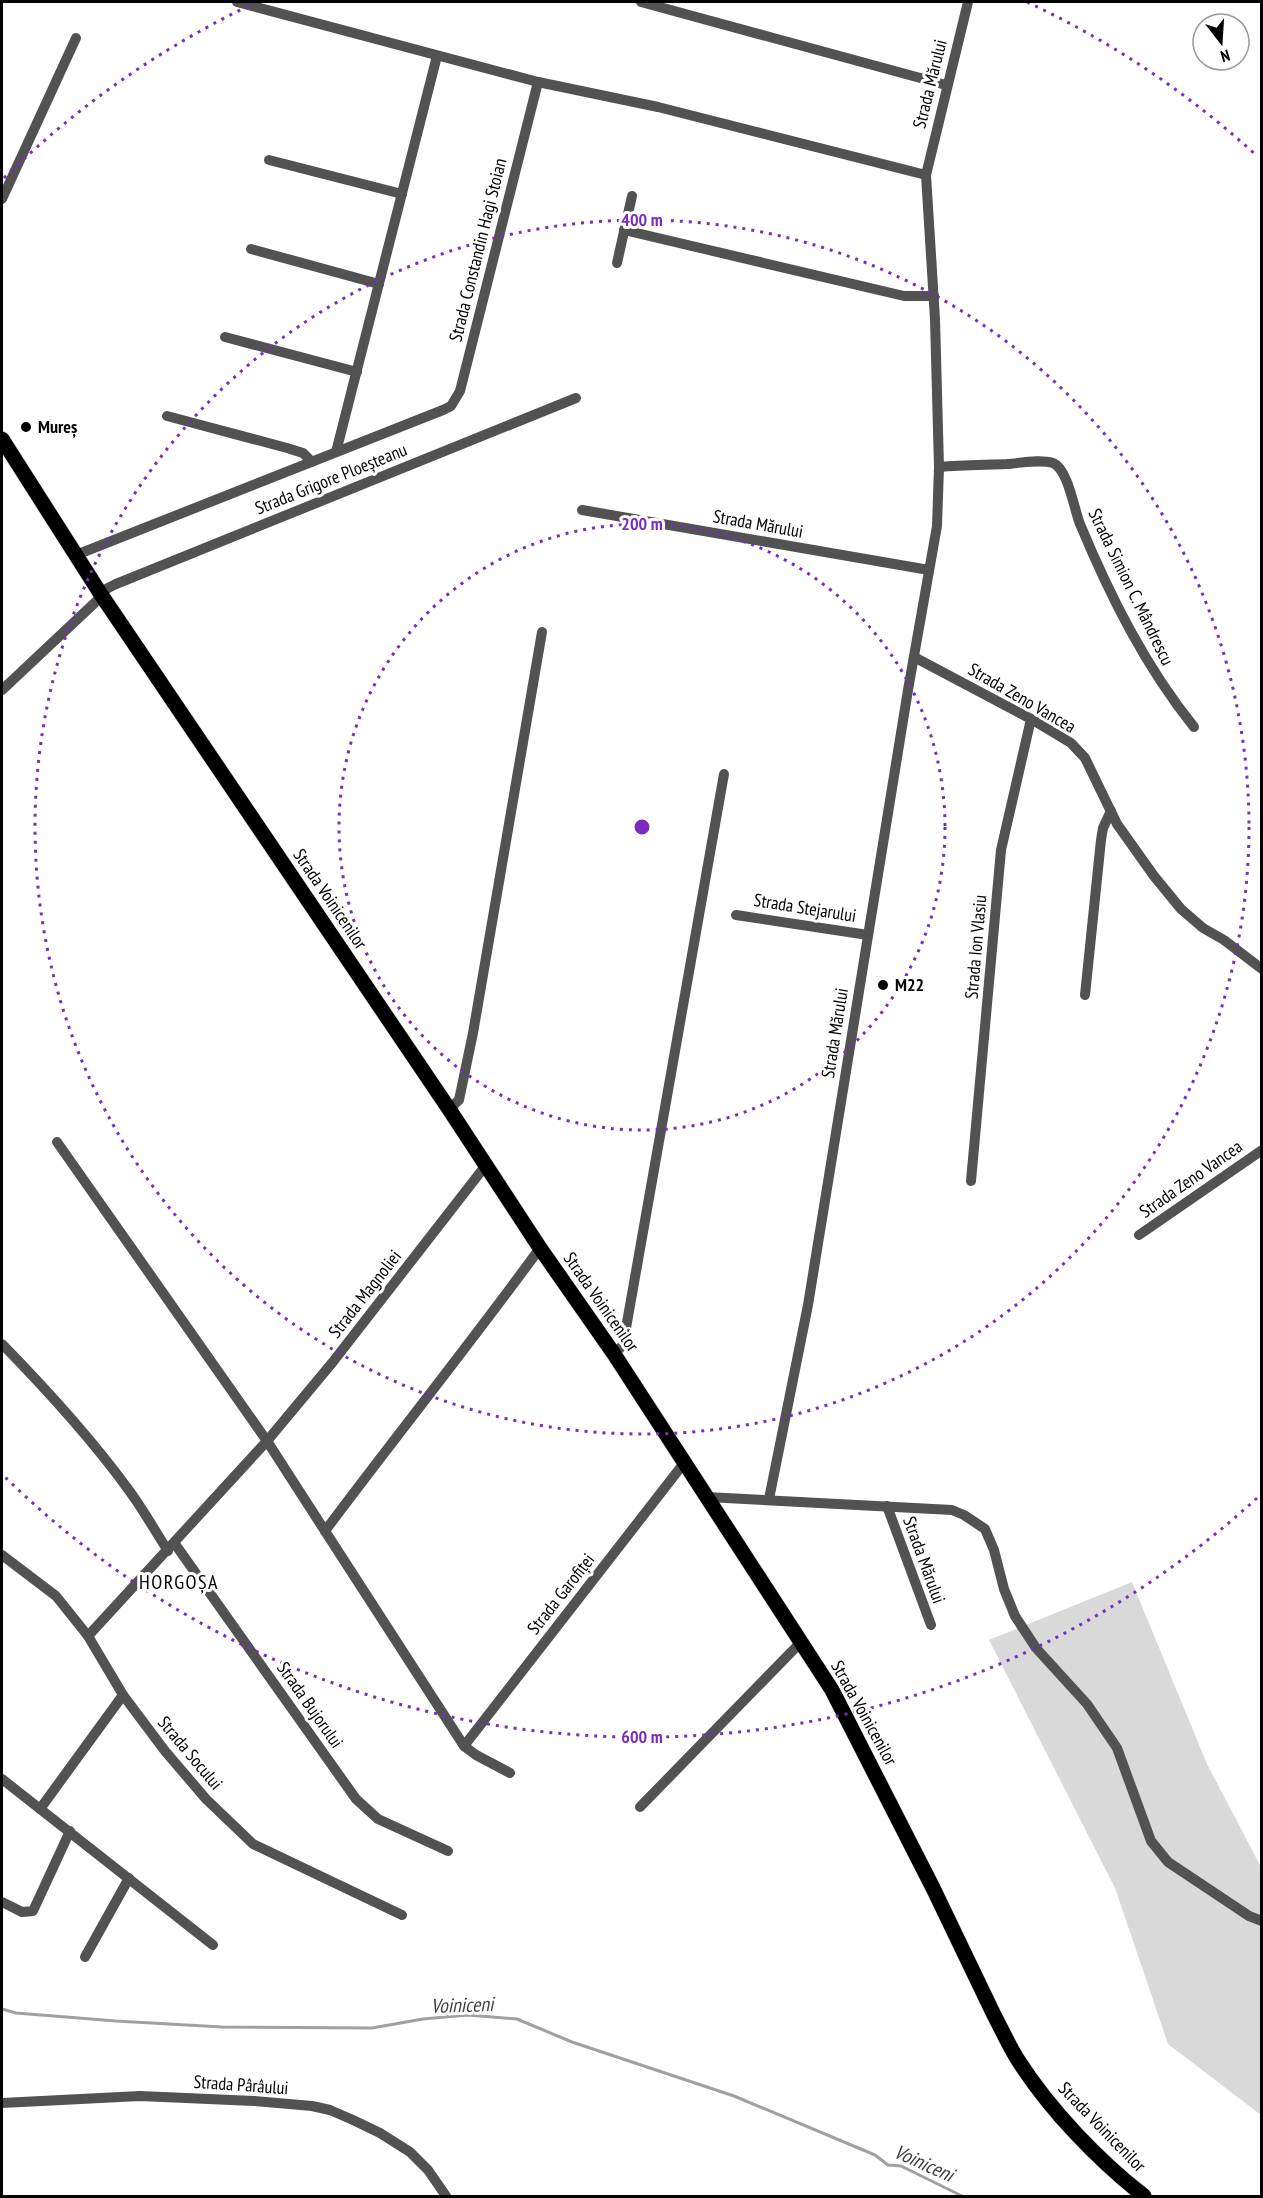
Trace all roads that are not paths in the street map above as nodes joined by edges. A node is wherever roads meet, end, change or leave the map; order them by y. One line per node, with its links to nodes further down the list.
1 (237, 2): 5 (street)
2 (641, 2): 7 (street)
3 (968, 2): 7 (street, Strada Mărului)
4 (76, 38): 12 (street)
5 (437, 56): 6 (street); 10 (street)
6 (538, 82): 9 (street); 23 (street, Strada Constandin Hagi Stoian)
7 (946, 85): 9 (street, Strada Mărului)
8 (269, 160): 10 (street)
9 (926, 175): 17 (street, Strada Mărului)
10 (402, 194): 16 (street)
11 (632, 196): 13 (street)
12 (2, 199)
13 (624, 230): 15 (street); 17 (street)
14 (251, 249): 16 (street)
15 (617, 263)
16 (379, 284): 19 (street)
17 (934, 296): 25 (street, Strada Mărului)
18 (225, 336): 19 (street)
19 (357, 372): 23 (street)
20 (576, 398): 29 (street, Strada Grigore Ploeșteanu)
21 (167, 416): 24 (street)
22 (2, 439): 27 (main road, Strada Voinicenilor)
23 (336, 452): 24 (street, Strada Constandin Hagi Stoian)
24 (312, 462): 27 (street, Strada Constandin Hagi Stoian)
25 (939, 467): 28 (street, Strada Mărului); 34 (street, Strada Simion C. Mândrescu)
26 (582, 510): 28 (street, Strada Mărului)
27 (76, 555): 29 (main road, Strada Voinicenilor)
28 (929, 570): 31 (street, Strada Mărului)
29 (101, 594): 32 (street, Strada Grigore Ploeșteanu); 41 (main road, Strada Voinicenilor)
30 (542, 632): 41 (street)
31 (914, 657): 33 (street, Strada Zeno Vancea); 38 (street, Strada Mărului)
32 (2, 690)
33 (1031, 719): 36 (street, Strada Zeno Vancea); 45 (street, Strada Ion Vlasiu)
34 (1194, 727)
35 (724, 774): 49 (street)
36 (1111, 811): 39 (street, Strada Zeno Vancea); 40 (street)
37 (736, 915): 38 (street, Strada Stejarului)
38 (868, 935): 53 (street, Strada Mărului)
39 (1262, 969)
40 (1085, 995)
41 (449, 1109): 44 (main road, Strada Voinicenilor)
42 (57, 1142): 50 (street)
43 (1262, 1150): 46 (street, Strada Zeno Vancea)
44 (486, 1165): 47 (main road, Strada Voinicenilor); 50 (street, Strada Magnoliei)
45 (971, 1181)
46 (1139, 1235)
47 (540, 1248): 49 (main road, Strada Voinicenilor); 55 (street)
48 (2, 1344): 56 (street, Strada Bujorului)
49 (614, 1354): 51 (main road, Strada Voinicenilor)
50 (267, 1442): 55 (street); 56 (street, Strada Magnoliei)
51 (684, 1463): 52 (main road, Strada Voinicenilor); 62 (street, Strada Garofiței)
52 (706, 1497): 53 (street, Strada Mărului); 60 (main road, Strada Voinicenilor)
53 (769, 1499): 54 (street, Strada Mărului)
54 (887, 1506): 58 (street, Strada Mărului); 72 (street, Strada Mărului)
55 (325, 1531): 62 (street)
56 (172, 1548): 59 (street, Strada Magnoliei); 68 (street, Strada Bujorului)
57 (2, 1556): 59 (street, Strada Socului)
58 (931, 1625)
59 (88, 1636): 61 (street, Strada Socului)
60 (801, 1642): 65 (street); 77 (main road, Strada Voinicenilor)
61 (123, 1695): 66 (street); 71 (street, Strada Socului)
62 (464, 1746): 63 (street)
63 (510, 1773)
64 (2, 1779): 66 (street)
65 (640, 1807)
66 (40, 1809): 67 (street)
67 (70, 1831): 69 (street); 70 (street)
68 (448, 1851)
69 (129, 1878): 73 (street); 74 (street)
70 (2, 1902)
71 (402, 1915)
72 (1262, 1920)
73 (213, 1945)
74 (85, 1956)
75 (2, 2103): 76 (street, Strada Pârâului)
76 (446, 2196)
77 (1144, 2196)

